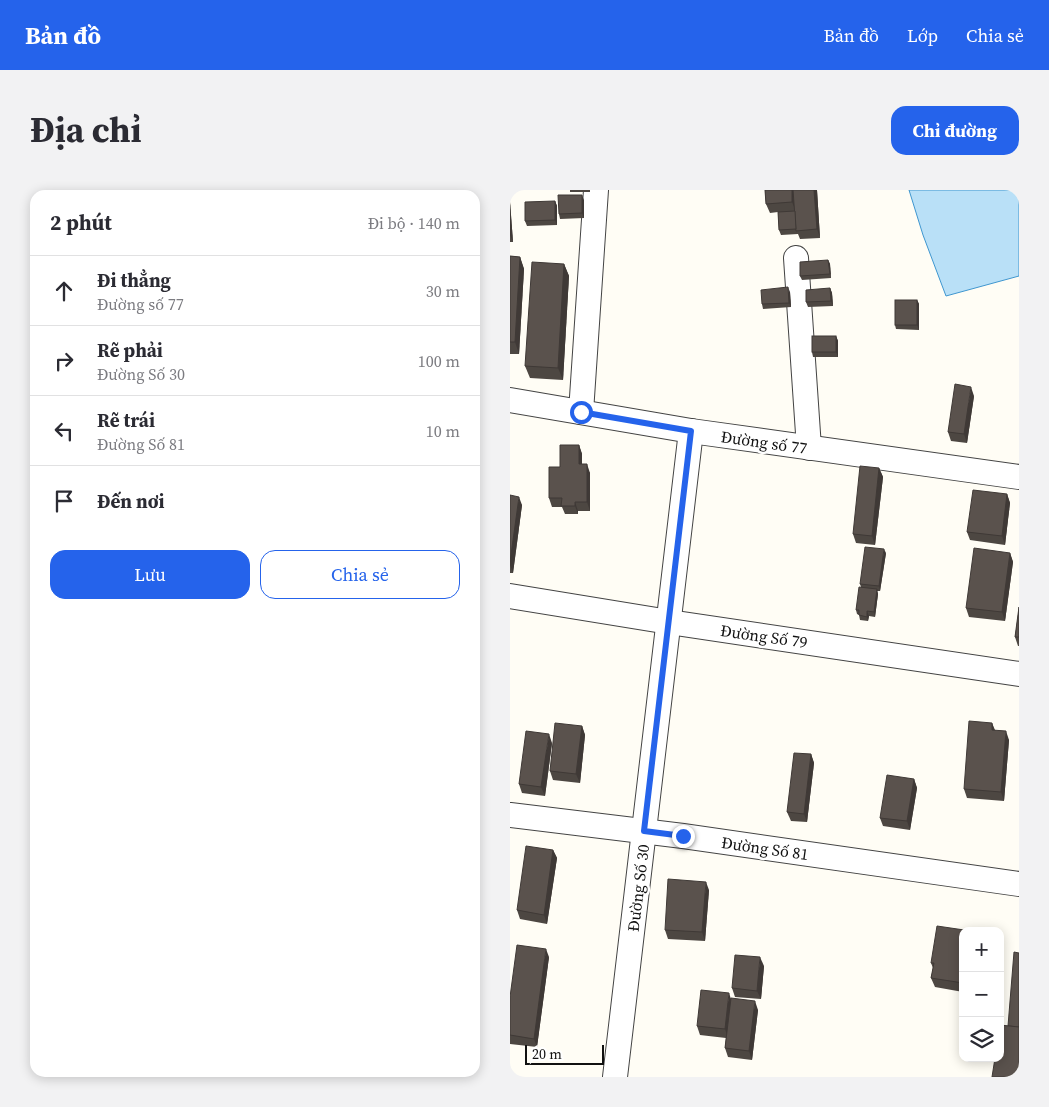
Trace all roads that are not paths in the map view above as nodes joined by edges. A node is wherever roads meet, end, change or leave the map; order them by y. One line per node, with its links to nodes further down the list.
1 (596, 190): 4 (street)
2 (796, 258): 6 (street)
3 (510, 400): 4 (street, Đường số 77)
4 (581, 412): 5 (street, Đường số 77)
5 (691, 431): 6 (street, Đường số 77); 9 (street, Đường Số 30)
6 (808, 448): 7 (street, Đường số 77)
7 (1019, 477)
8 (510, 596): 9 (street, Đường Số 79)
9 (669, 622): 10 (street, Đường Số 79); 12 (street, Đường Số 30)
10 (1019, 674)
11 (510, 815): 12 (street, Đường Số 81)
12 (644, 831): 13 (street, Đường Số 81); 14 (street, Đường Số 30)
13 (1019, 884)
14 (616, 1077)

